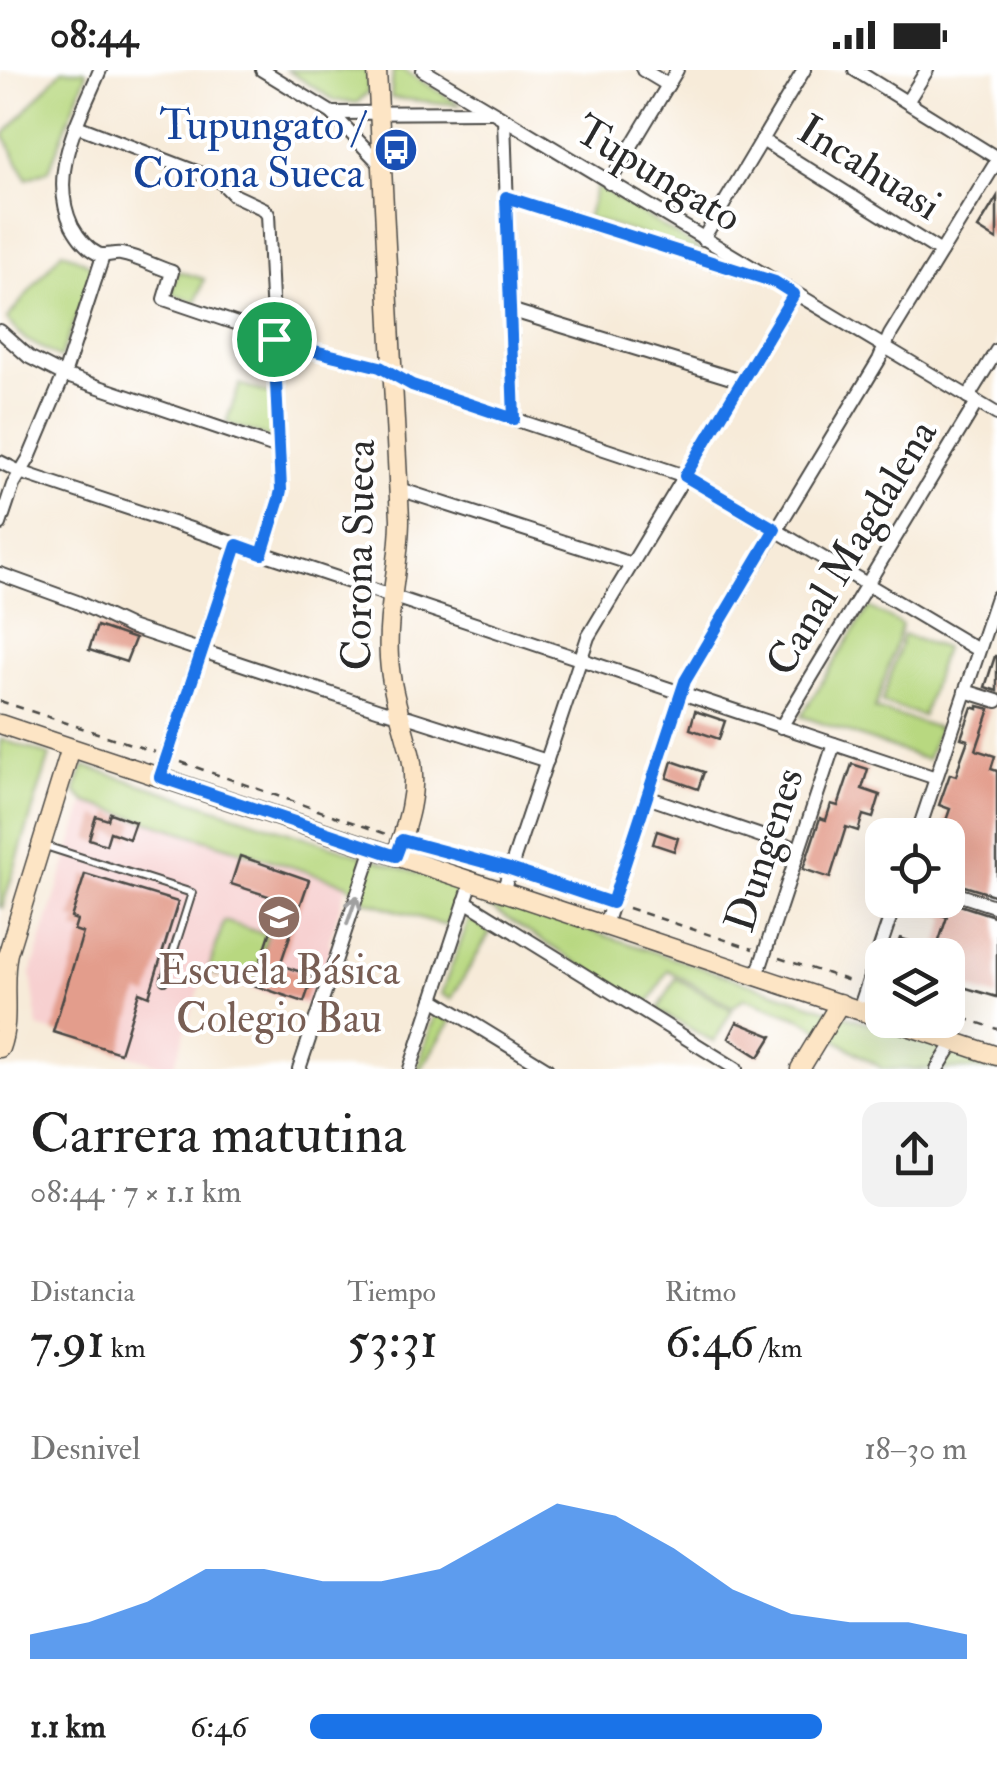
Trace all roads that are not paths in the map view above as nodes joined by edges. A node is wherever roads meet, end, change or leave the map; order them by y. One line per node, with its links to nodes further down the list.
1 (100, 70): 15 (street)
2 (262, 70): 13 (street)
3 (377, 70): 12 (street, Corona Sueca)
4 (423, 70): 14 (street, Tupungato)
5 (643, 70): 10 (street)
6 (677, 70): 10 (street)
7 (804, 70): 16 (street)
8 (855, 70): 11 (street)
9 (927, 70): 11 (street)
10 (668, 85): 19 (street)
11 (908, 102): 18 (street)
12 (379, 111): 13 (street); 14 (street); 17 (street, Corona Sueca)
13 (332, 113): 17 (street)
14 (498, 115): 19 (street, Tupungato); 20 (street)
15 (76, 126): 23 (street); 28 (street)
16 (762, 140): 21 (street); 22 (street, Incahuasi)
17 (381, 165): 32 (street, Corona Sueca)
18 (995, 167): 22 (street)
19 (609, 182): 21 (street, Tupungato)
20 (506, 197): 24 (street); 26 (street)
21 (703, 239): 24 (street, Tupungato)
22 (941, 252): 29 (street)
23 (104, 256): 28 (street); 31 (street)
24 (775, 282): 25 (street, Tupungato)
25 (794, 294): 29 (street, Tupungato); 33 (street)
26 (510, 310): 33 (street); 36 (street)
27 (0, 331): 31 (street)
28 (274, 339): 32 (street); 37 (street)
29 (884, 348): 34 (street, Tupungato); 43 (street)
30 (997, 350): 34 (street, Canal Magdalena)
31 (64, 375): 37 (street); 39 (street)
32 (393, 375): 36 (street); 41 (street, Corona Sueca)
33 (741, 381): 40 (street)
34 (973, 400): 35 (street, Tupungato); 48 (street, Canal Magdalena)
35 (997, 414)
36 (514, 419): 40 (street)
37 (278, 448): 45 (street)
38 (0, 462): 39 (street)
39 (20, 472): 42 (street); 44 (street)
40 (685, 476): 43 (street); 46 (street)
41 (399, 489): 46 (street); 49 (street, Corona Sueca)
42 (0, 524)
43 (775, 529): 48 (street); 55 (street)
44 (237, 545): 45 (street); 52 (street)
45 (262, 554): 49 (street)
46 (632, 564): 53 (street)
47 (0, 574): 52 (street)
48 (868, 584): 51 (street); 59 (street, Canal Magdalena)
49 (392, 597): 53 (street); 57 (street, Corona Sueca)
50 (997, 597): 51 (street)
51 (978, 650): 54 (street)
52 (202, 651): 57 (street); 63 (street)
53 (581, 660): 55 (street); 62 (street)
54 (965, 691): 56 (street); 64 (street)
55 (681, 694): 59 (street); 65 (street)
56 (997, 701)
57 (398, 714): 62 (street); 69 (street, Corona Sueca)
58 (0, 724): 61 (street)
59 (782, 727): 60 (street)
60 (834, 744): 64 (street); 70 (street, Dungenes)
61 (72, 748): 63 (street); 67 (street)
62 (547, 761): 72 (street)
63 (160, 777): 68 (street)
64 (936, 778): 66 (street)
65 (647, 797): 70 (street); 78 (street)
66 (923, 818)
67 (42, 845): 76 (street); 80 (lane)
68 (373, 848): 69 (street); 89 (street, one-way to 68)
69 (399, 848): 71 (street)
70 (799, 849): 79 (street, Dungenes)
71 (472, 881): 72 (street); 74 (street)
72 (503, 891): 78 (street)
73 (965, 897): 75 (street)
74 (466, 901): 81 (street); 92 (street)
75 (997, 907)
76 (10, 918): 87 (street)
77 (890, 918): 83 (street)
78 (605, 925): 79 (street)
79 (757, 976): 82 (street)
80 (164, 981)
81 (433, 999): 90 (street); 91 (street)
82 (840, 1004): 83 (street); 93 (street)
83 (859, 1010): 84 (street)
84 (865, 1012)
85 (942, 1038): 86 (street)
86 (954, 1042): 88 (street); 94 (street)
87 (0, 1048)
88 (997, 1056)
89 (299, 1069)
90 (410, 1069)
91 (547, 1069)
92 (736, 1069)
93 (800, 1069)
94 (937, 1069)

